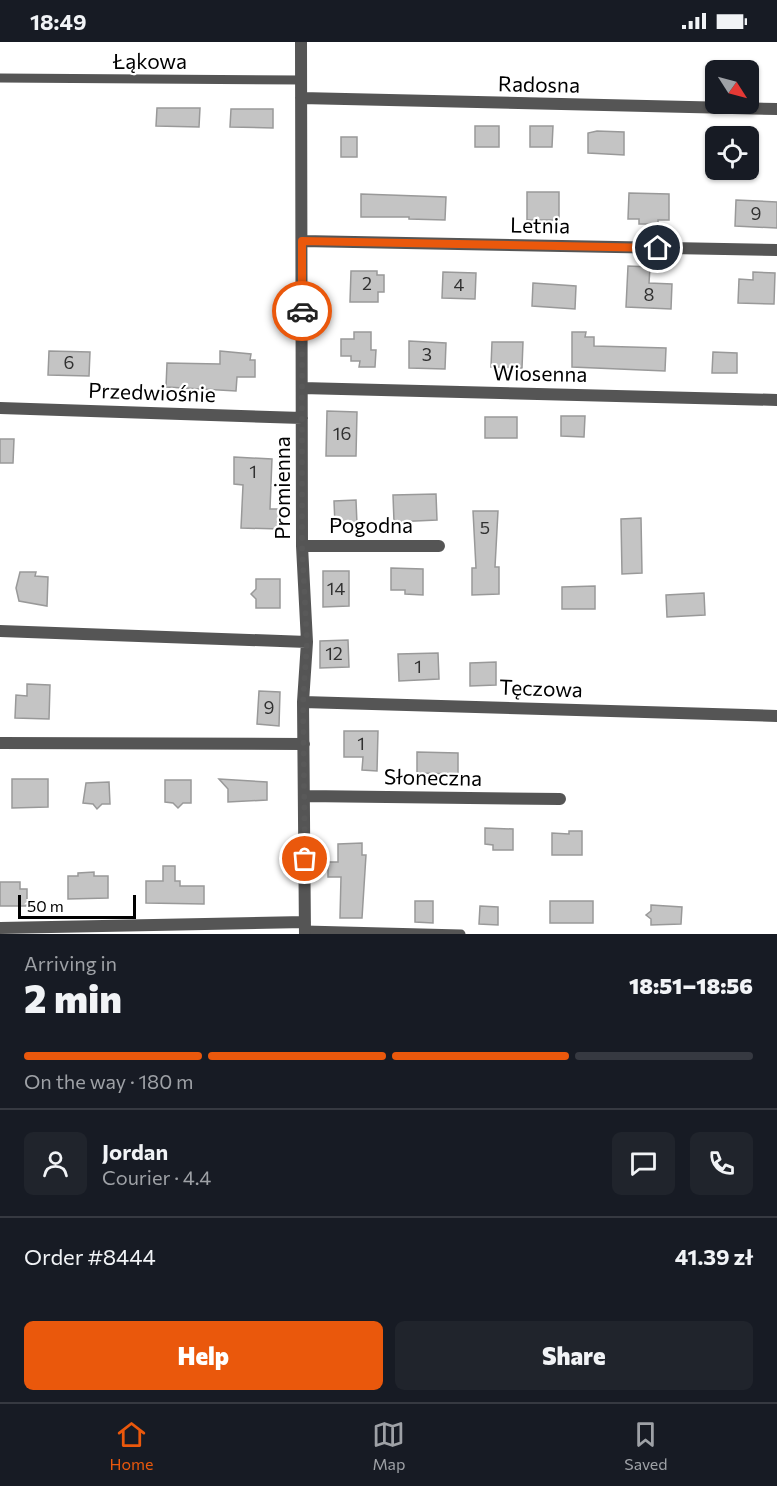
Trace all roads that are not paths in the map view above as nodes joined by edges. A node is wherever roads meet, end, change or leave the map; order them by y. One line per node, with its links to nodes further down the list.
1 (301, 42): 3 (street, Promienna)
2 (0, 78): 3 (lane, Łąkowa)
3 (301, 80): 4 (street, Promienna)
4 (301, 98): 5 (street, Radosna); 6 (street, Promienna)
5 (777, 109)
6 (302, 241): 7 (street, Letnia); 8 (street, Promienna)
7 (777, 250)
8 (302, 388): 9 (street, Wiosenna); 11 (street, Promienna)
9 (777, 400)
10 (0, 408): 11 (street, Przedwiośnie)
11 (302, 417): 12 (street, Promienna)
12 (302, 546): 13 (street, Pogodna); 15 (street, Promienna)
13 (439, 546)
14 (0, 631): 15 (street)
15 (307, 642): 16 (street, Promienna)
16 (303, 702): 17 (street, Tęczowa); 19 (street, Promienna)
17 (777, 716)
18 (0, 743): 19 (street)
19 (304, 744): 20 (street, Promienna)
20 (305, 796): 21 (street, Słoneczna); 23 (street, Promienna)
21 (560, 800)
22 (0, 928): 23 (street)
23 (305, 929): 24 (lane)
24 (461, 934)

